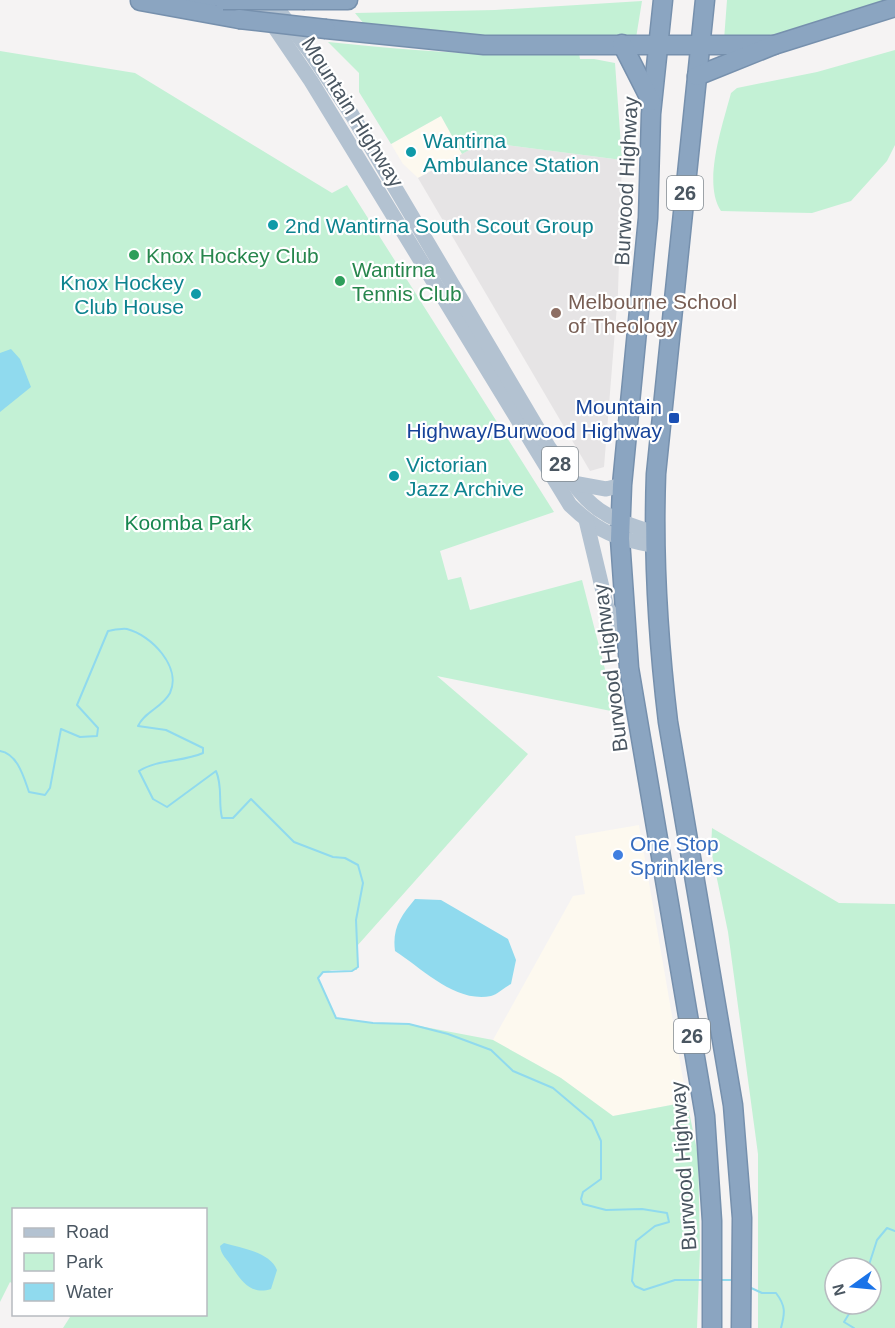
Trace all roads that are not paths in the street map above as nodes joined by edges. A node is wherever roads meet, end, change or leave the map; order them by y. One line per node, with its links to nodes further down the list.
1 (209, 0): 9 (highway)
2 (223, 0): 5 (highway, bridge)
3 (252, 0): 18 (main road, Mountain Highway / 28)
4 (270, 0): 17 (main road, Mountain Highway / 28)
5 (304, 0): 6 (highway)
6 (348, 0)
7 (663, 0): 11 (highway, Burwood Highway / 26)
8 (705, 0): 13 (highway, 26)
9 (131, 1): 12 (highway, bridge)
10 (895, 8): 14 (highway)
11 (657, 43): 12 (highway); 13 (highway); 16 (highway, Burwood Highway / 26)
12 (622, 44): 16 (highway)
13 (699, 45): 14 (highway); 15 (highway, 26)
14 (774, 45): 15 (highway)
15 (697, 76): 23 (highway, 26)
16 (652, 104): 20 (highway, Burwood Highway / 26)
17 (491, 348): 18 (main road); 19 (main road, Mountain Highway / 28)
18 (477, 356): 21 (main road, Mountain Highway / 28)
19 (573, 483): 20 (main road); 22 (main road, Mountain Highway / 28)
20 (622, 485): 22 (highway, Burwood Highway / 26)
21 (586, 520): 22 (main road, Mountain Highway / 28); 24 (main road)
22 (620, 530): 23 (main road, Mountain Highway / 28); 24 (highway, Burwood Highway / 26)
23 (655, 539): 26 (highway, 26)
24 (625, 633): 25 (highway, Burwood Highway / 26)
25 (655, 826): 26 (highway); 28 (highway, Burwood Highway / 26)
26 (687, 836): 27 (highway, 26)
27 (741, 1321)
28 (712, 1328)

